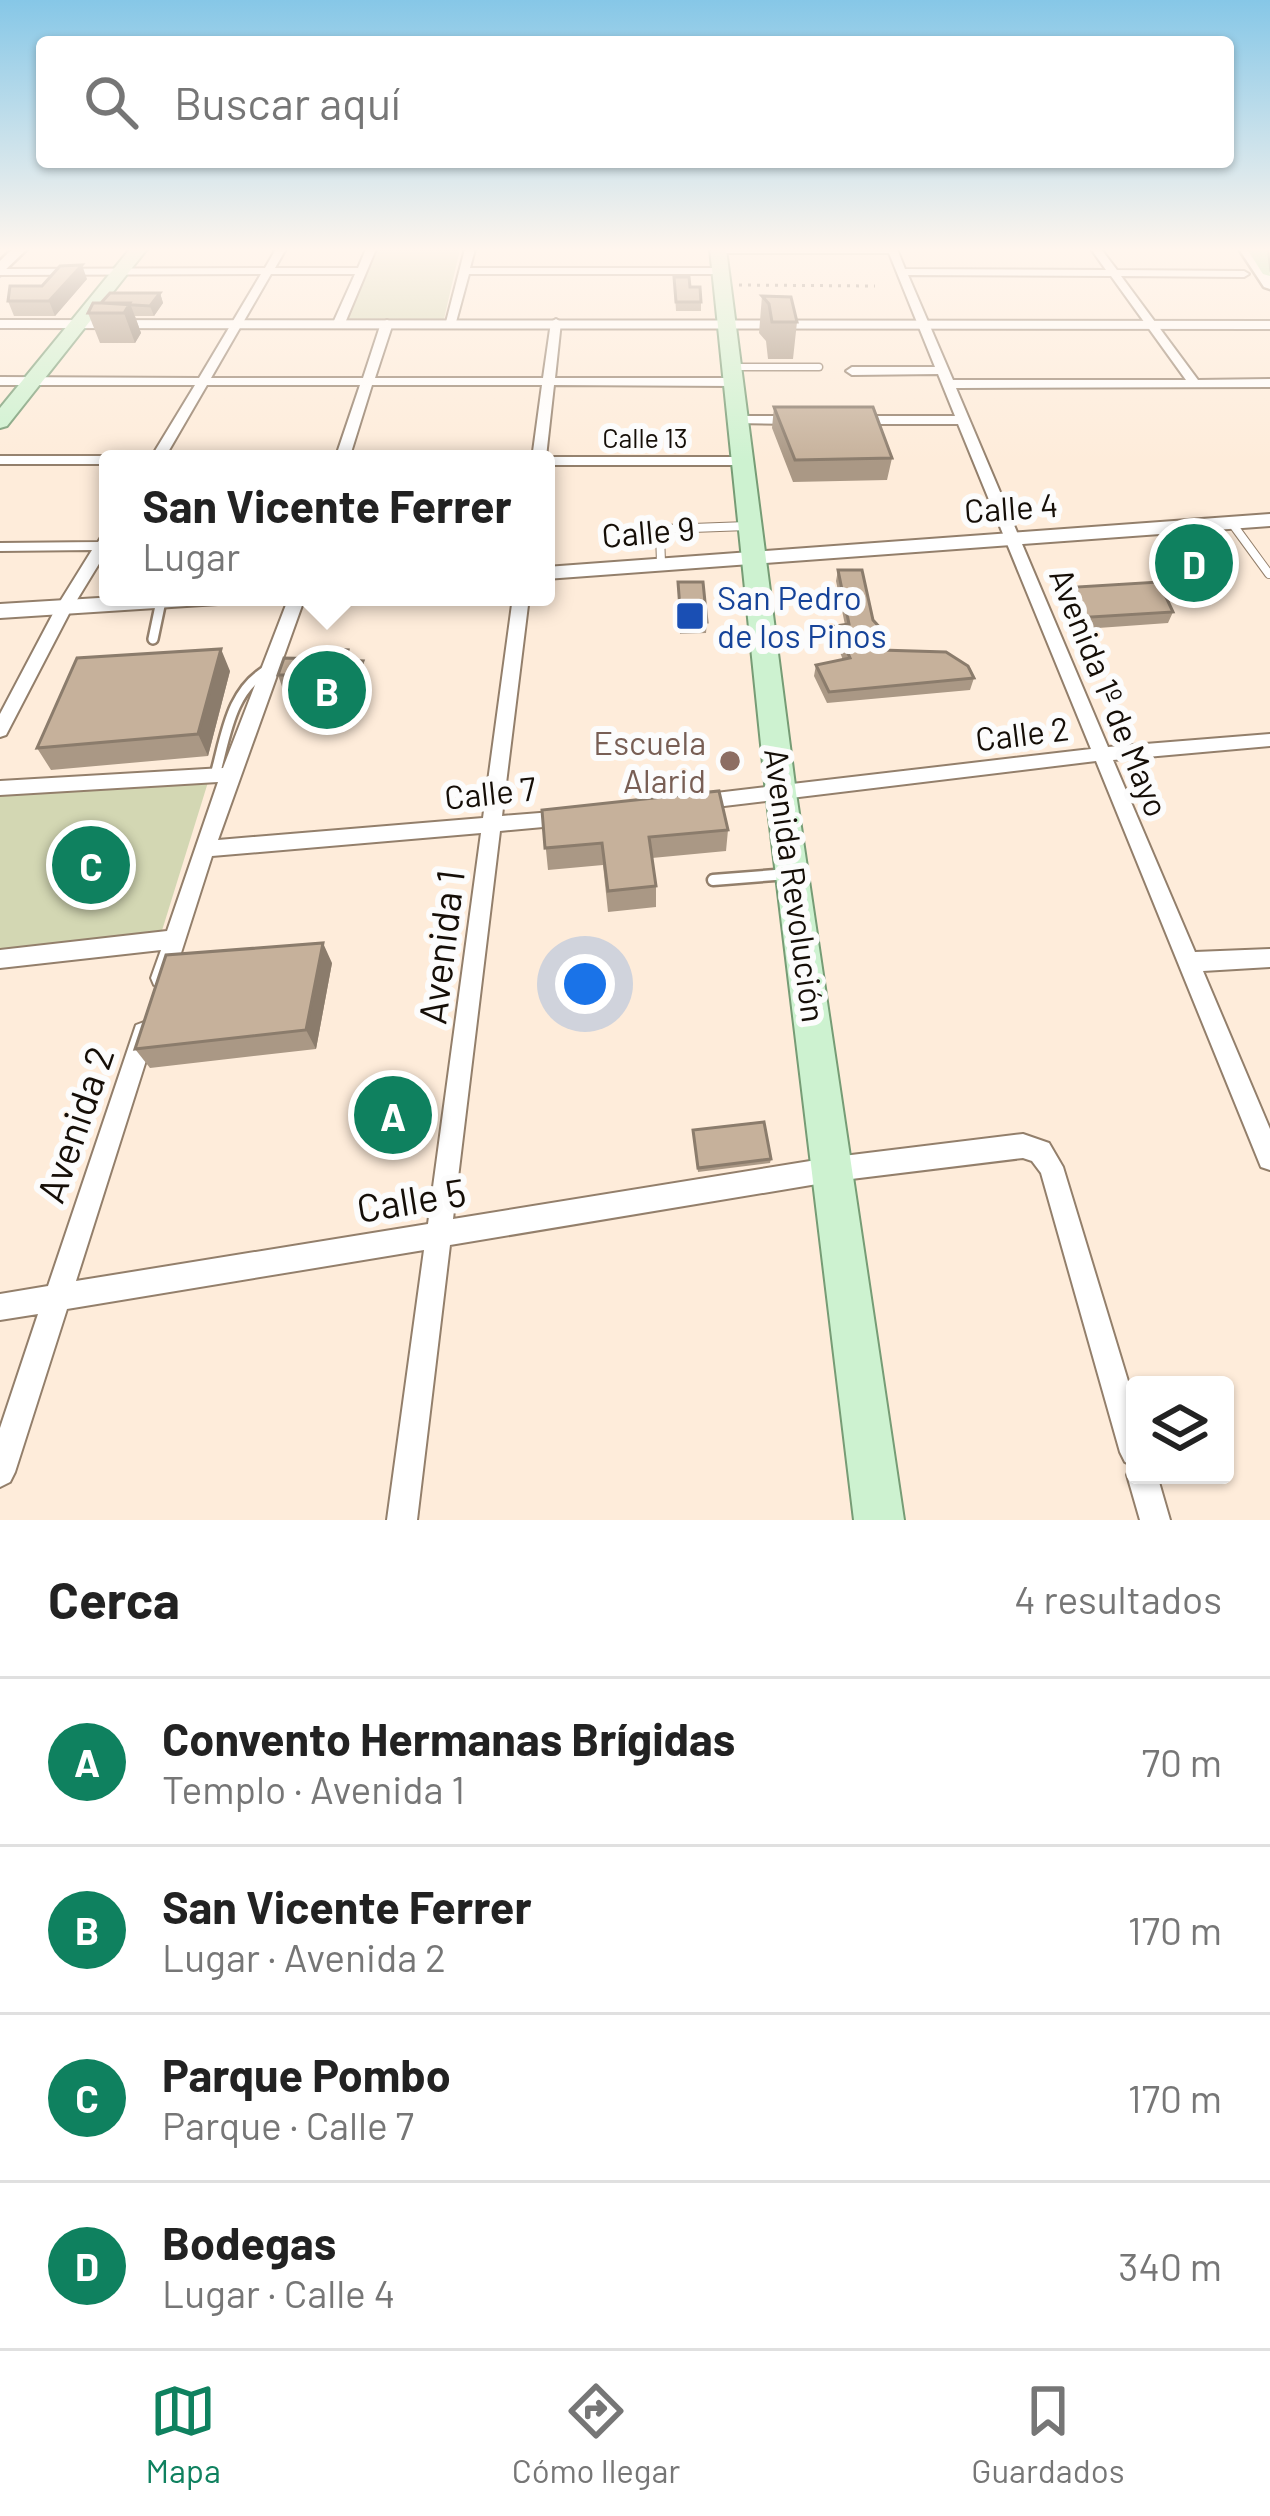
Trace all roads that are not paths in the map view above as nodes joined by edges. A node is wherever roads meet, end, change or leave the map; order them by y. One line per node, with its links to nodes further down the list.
1 (82, 320): 10 (main road)
2 (240, 320): 11 (street)
3 (340, 320): 12 (street)
4 (1148, 320): 14 (street)
5 (727, 321): 8 (street); 9 (street); 18 (main road, Avenida Revolución)
6 (387, 322): 7 (street); 12 (street); 23 (street)
7 (451, 322): 8 (street)
8 (556, 322): 24 (street)
9 (923, 322): 14 (street); 19 (street, Avenida 1º de Mayo)
10 (80, 323): 11 (street); 13 (street); 21 (main road)
11 (238, 323): 12 (street); 22 (street)
12 (339, 323)
13 (0, 324)
14 (1151, 324): 15 (street); 25 (street)
15 (1270, 325)
16 (819, 367): 18 (lane)
17 (852, 371): 19 (street)
18 (734, 374): 24 (street); 27 (main road, Avenida Revolución)
19 (946, 377): 25 (street); 30 (street, Avenida 1º de Mayo)
20 (0, 381): 21 (street)
21 (32, 381): 22 (street); 31 (main road)
22 (202, 382): 23 (street); 32 (street)
23 (367, 382): 24 (street); 33 (street)
24 (549, 382): 34 (street)
25 (1195, 383): 26 (street)
26 (1270, 383)
27 (739, 420): 28 (street); 38 (main road, Avenida Revolución)
28 (807, 420)
29 (852, 420): 30 (street)
30 (965, 420): 41 (street, Avenida 1º de Mayo)
31 (0, 422)
32 (162, 450)
33 (345, 450)
34 (543, 450)
35 (0, 460): 36 (street)
36 (99, 460)
37 (555, 460): 38 (street, Calle 13)
38 (744, 460): 42 (main road, Avenida Revolución)
39 (1270, 520): 40 (street, Calle 4)
40 (1231, 522): 41 (street, Calle 4); 48 (lane)
41 (1015, 536): 42 (street, Calle 4); 58 (street, Avenida 1º de Mayo)
42 (754, 541): 46 (street, Calle 9); 46 (lane); 61 (main road, Avenida Revolución)
43 (99, 542): 44 (street)
44 (0, 547)
45 (99, 552): 53 (street)
46 (661, 563): 47 (street, Calle 9)
47 (555, 572)
48 (1269, 574)
49 (99, 605): 53 (street)
50 (160, 606): 55 (lane)
51 (294, 606): 59 (street, Avenida 2)
52 (520, 606): 64 (street, Avenida 1)
53 (64, 608): 54 (street); 56 (street)
54 (0, 611)
55 (153, 639)
56 (0, 730)
57 (1270, 740): 58 (street, Calle 2)
58 (1102, 754): 61 (street, Calle 2); 71 (street, Avenida 1º de Mayo)
59 (222, 775): 60 (street); 65 (street, Avenida 2)
60 (0, 788)
61 (782, 793): 62 (street); 66 (main road, Avenida Revolución)
62 (670, 806)
63 (581, 816): 64 (street, Calle 7)
64 (492, 826): 65 (street, Calle 7); 74 (street, Avenida 1)
65 (205, 849): 68 (street, Avenida 2)
66 (793, 874): 67 (lane); 73 (main road, Avenida Revolución)
67 (712, 880)
68 (175, 939): 70 (street); 75 (street, Avenida 2)
69 (1270, 958): 71 (street)
70 (0, 959)
71 (1189, 962): 72 (street, Avenida 1º de Mayo)
72 (1270, 1158)
73 (835, 1169): 74 (street, Calle 5); 77 (street, Calle 5); 81 (main road, Avenida Revolución)
74 (439, 1234): 75 (street, Calle 5); 80 (street, Avenida 1)
75 (53, 1298): 76 (street, Calle 5); 78 (street, Avenida 2)
76 (0, 1307)
77 (1126, 1421)
78 (0, 1472)
79 (1145, 1484): 82 (street)
80 (402, 1520)
81 (879, 1520)
82 (1155, 1520)

